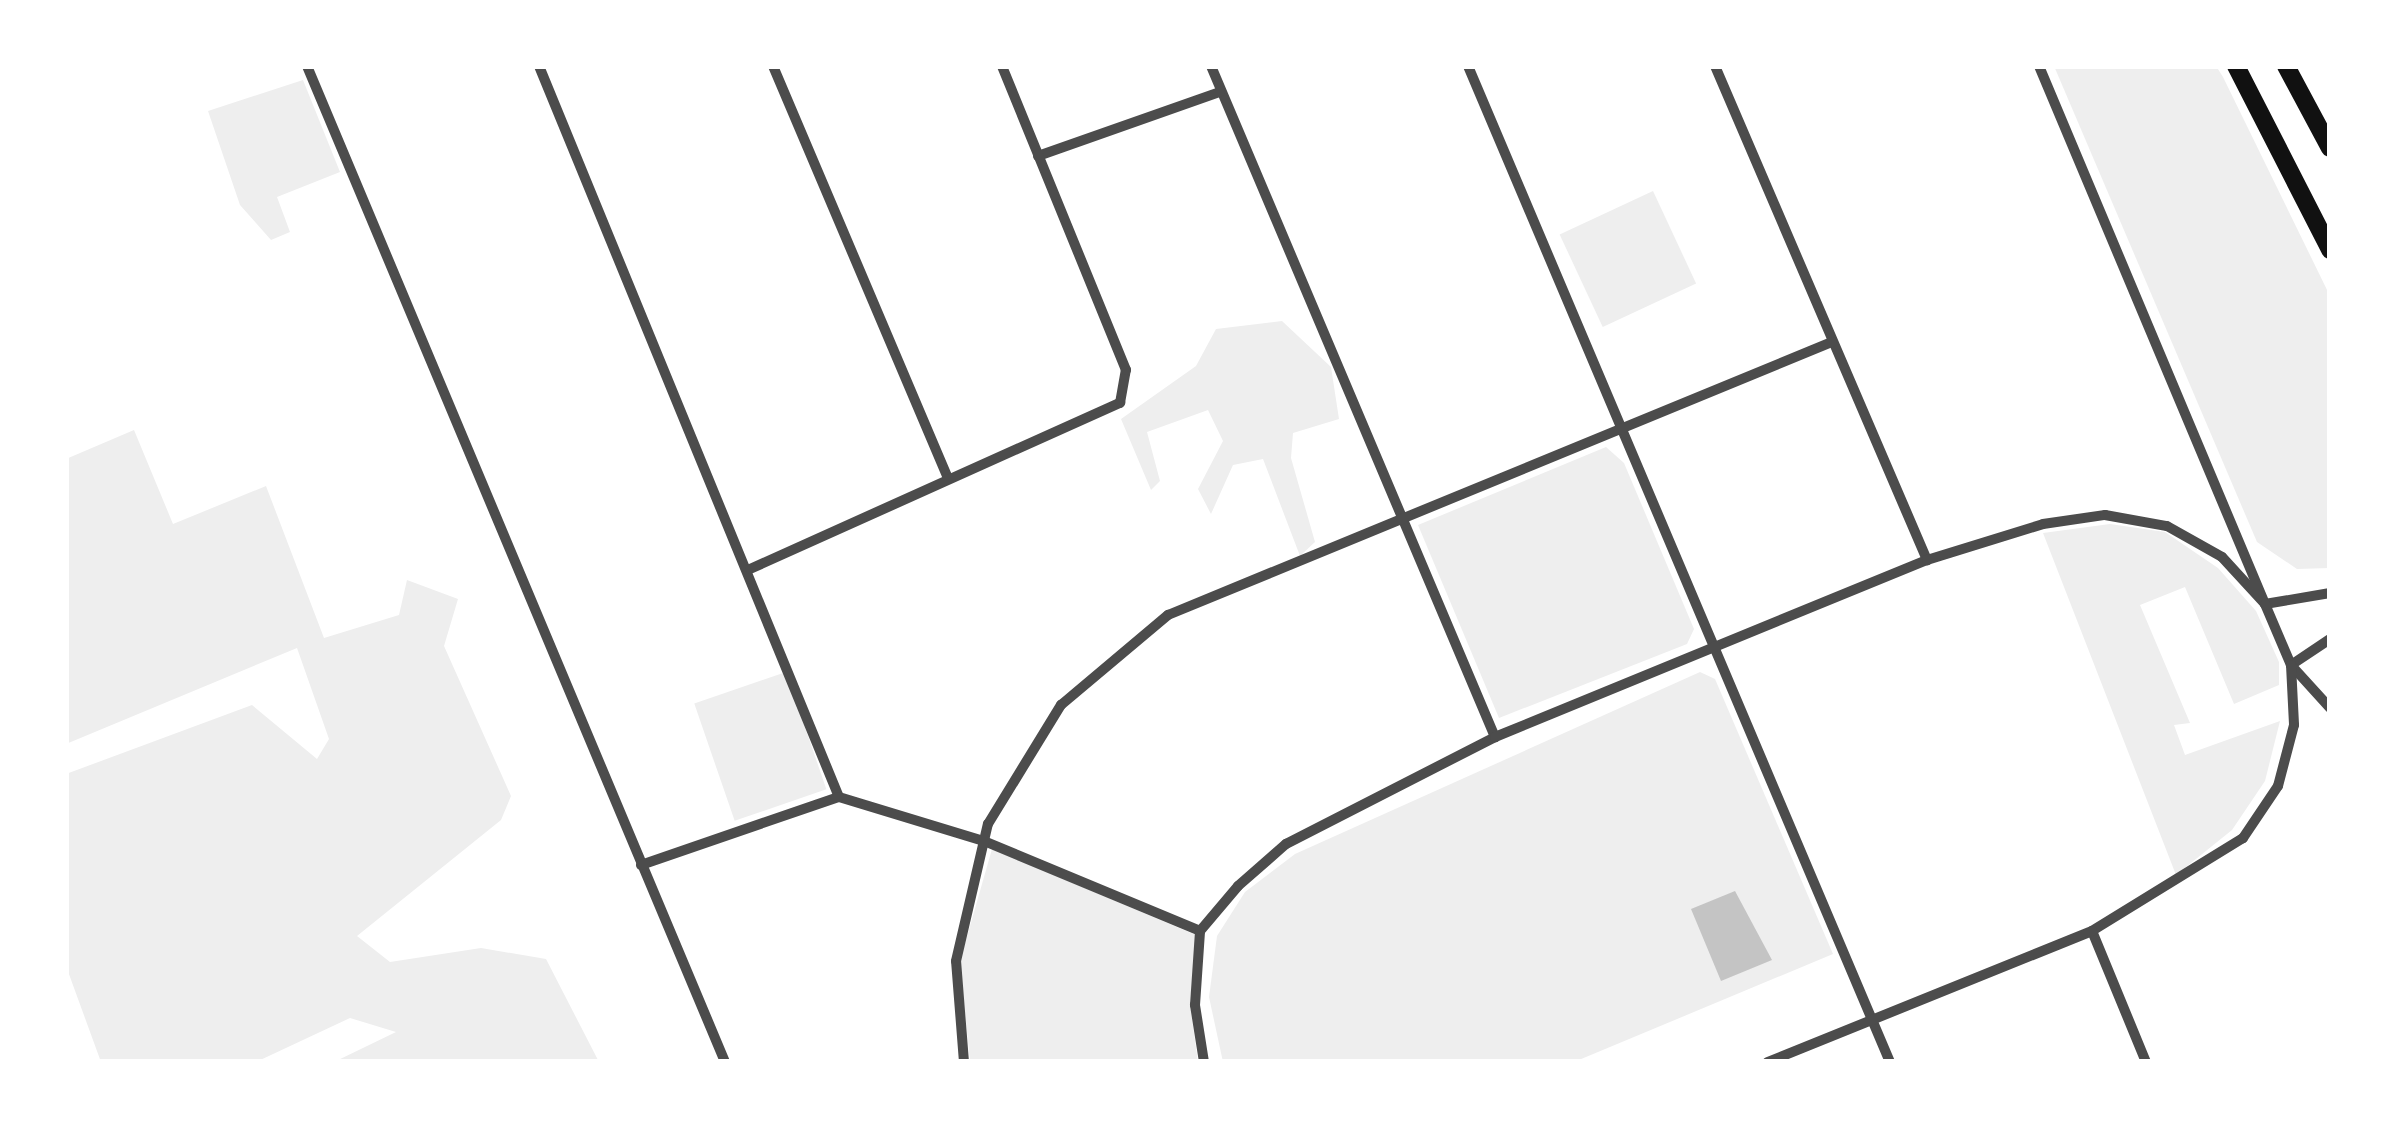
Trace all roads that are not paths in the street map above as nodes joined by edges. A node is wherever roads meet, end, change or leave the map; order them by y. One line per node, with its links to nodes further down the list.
1 (307, 66): 30 (street)
2 (539, 66): 20 (street)
3 (773, 66): 17 (street)
4 (1001, 66): 13 (street)
5 (1211, 66): 11 (street)
6 (1468, 66): 16 (street)
7 (1715, 66): 15 (street)
8 (2039, 66): 22 (street)
9 (2236, 66): 14 (main road)
10 (2286, 66): 12 (main road)
11 (1220, 92): 13 (street); 18 (street)
12 (2330, 148)
13 (1038, 156): 17 (street)
14 (2330, 250)
15 (1832, 342): 16 (street); 19 (street)
16 (1617, 430): 18 (street); 24 (street)
17 (948, 478): 20 (street)
18 (1406, 520): 27 (street); 29 (street)
19 (1928, 560): 22 (street); 24 (street)
20 (750, 569): 28 (street)
21 (2330, 593): 22 (street)
22 (2265, 604): 25 (street)
23 (2330, 639): 25 (street)
24 (1715, 646): 27 (street); 33 (street)
25 (2291, 665): 26 (street); 32 (street)
26 (2330, 708)
27 (1495, 737): 31 (street)
28 (839, 797): 29 (street); 30 (street)
29 (984, 841): 31 (street); 35 (street)
30 (641, 865): 34 (street)
31 (1200, 931): 36 (street)
32 (2092, 931): 33 (street); 39 (street)
33 (1872, 1018): 37 (street); 38 (street)
34 (725, 1062)
35 (964, 1062)
36 (1204, 1062)
37 (1767, 1062)
38 (1890, 1062)
39 (2146, 1062)

